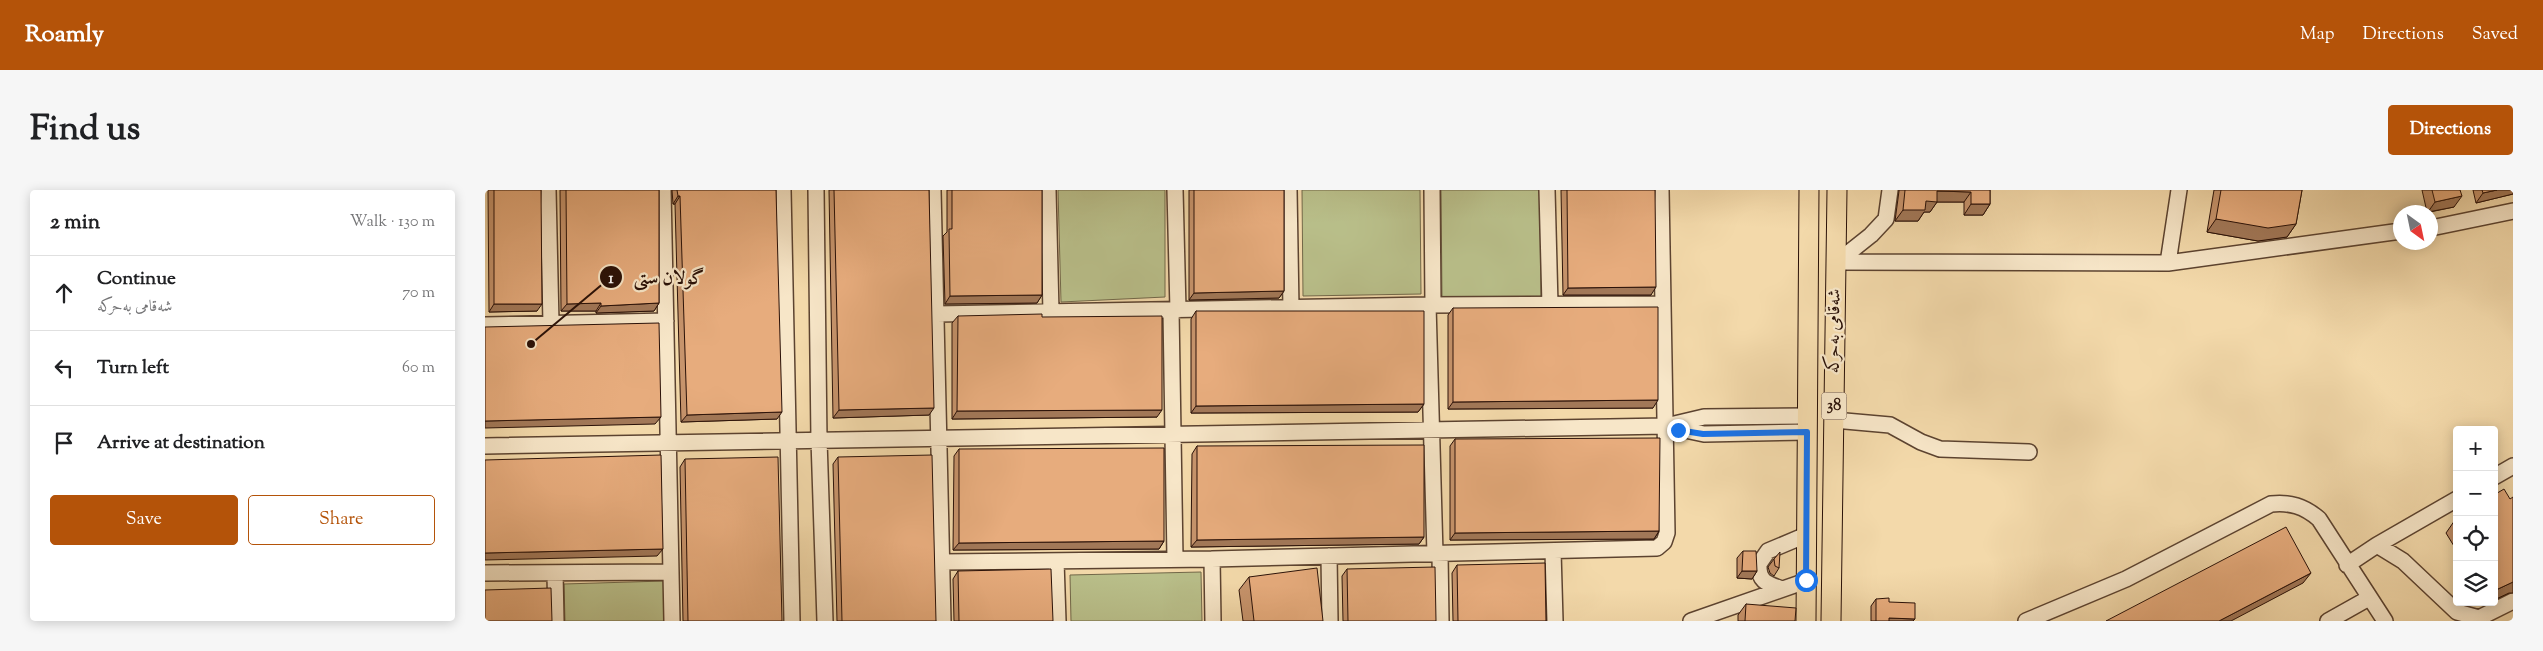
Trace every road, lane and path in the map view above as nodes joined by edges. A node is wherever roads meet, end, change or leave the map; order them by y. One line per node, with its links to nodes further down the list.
1 (549, 190): 29 (street)
2 (663, 190): 28 (street)
3 (783, 190): 37 (street)
4 (816, 190): 38 (street)
5 (933, 190): 27 (street)
6 (1048, 190): 26 (street)
7 (1175, 190): 25 (street)
8 (1289, 190): 24 (street)
9 (1432, 190): 22 (street)
10 (1547, 190): 23 (street)
11 (1661, 190): 21 (street)
12 (1809, 190): 32 (main road, شەقامی بەحرکە / 38)
13 (1837, 190): 19 (main road, شەقامی بەحرکە / 38)
14 (1890, 190): 19 (street)
15 (2179, 190): 20 (street)
16 (2513, 211): 17 (street)
17 (2438, 227)
18 (2393, 233): 20 (street)
19 (1837, 262): 20 (street); 31 (main road, شەقامی بەحرکە / 38)
20 (2168, 263)
21 (1663, 304): 23 (street); 33 (street)
22 (1431, 305): 23 (street); 24 (street); 34 (street)
23 (1550, 305)
24 (1291, 309): 25 (street)
25 (1175, 310): 26 (street); 35 (street)
26 (1051, 312): 27 (street)
27 (937, 314): 36 (street)
28 (666, 321): 29 (street); 39 (street)
29 (551, 323): 30 (street)
30 (485, 325)
31 (1834, 420): 41 (street); 75 (main road, شەقامی بەحرکە / 38)
32 (1807, 424): 33 (street); 45 (main road, شەقامی بەحرکە / 38)
33 (1666, 426): 34 (street); 47 (street)
34 (1431, 431): 35 (street); 48 (street)
35 (1173, 434): 36 (street); 50 (street)
36 (938, 438): 38 (street); 53 (street)
37 (788, 440): 38 (street); 39 (street); 65 (street)
38 (819, 440): 66 (street)
39 (667, 443): 40 (street); 55 (street)
40 (485, 446)
41 (2029, 452)
42 (2513, 466): 43 (street)
43 (2498, 475)
44 (2453, 501): 46 (street)
45 (1806, 535): 58 (main road, شەقامی بەحرکە / 38); 59 (street)
46 (2377, 545): 54 (street); 62 (street)
47 (1553, 551): 48 (street); 72 (street)
48 (1437, 554): 49 (street); 71 (street)
49 (1329, 556): 51 (street); 70 (street)
50 (1175, 559): 51 (street); 52 (street)
51 (1212, 559): 69 (street)
52 (1056, 561): 53 (street); 68 (street)
53 (942, 562): 67 (street)
54 (2347, 565): 60 (street); 76 (street)
55 (670, 572): 57 (street); 64 (street)
56 (485, 573): 57 (street)
57 (555, 573): 63 (street)
58 (1806, 580): 59 (street); 74 (main road, شەقامی بەحرکە / 38)
59 (1782, 589): 73 (street)
60 (2369, 598): 77 (street); 78 (street)
61 (2513, 601): 62 (street)
62 (2480, 620)
63 (556, 621)
64 (671, 621)
65 (792, 621)
66 (825, 621)
67 (943, 621)
68 (1058, 621)
69 (1213, 621)
70 (1330, 621)
71 (1441, 621)
72 (1555, 621)
73 (1691, 621)
74 (1806, 621)
75 (1831, 621)
76 (2026, 621)
77 (2328, 621)
78 (2385, 621)

